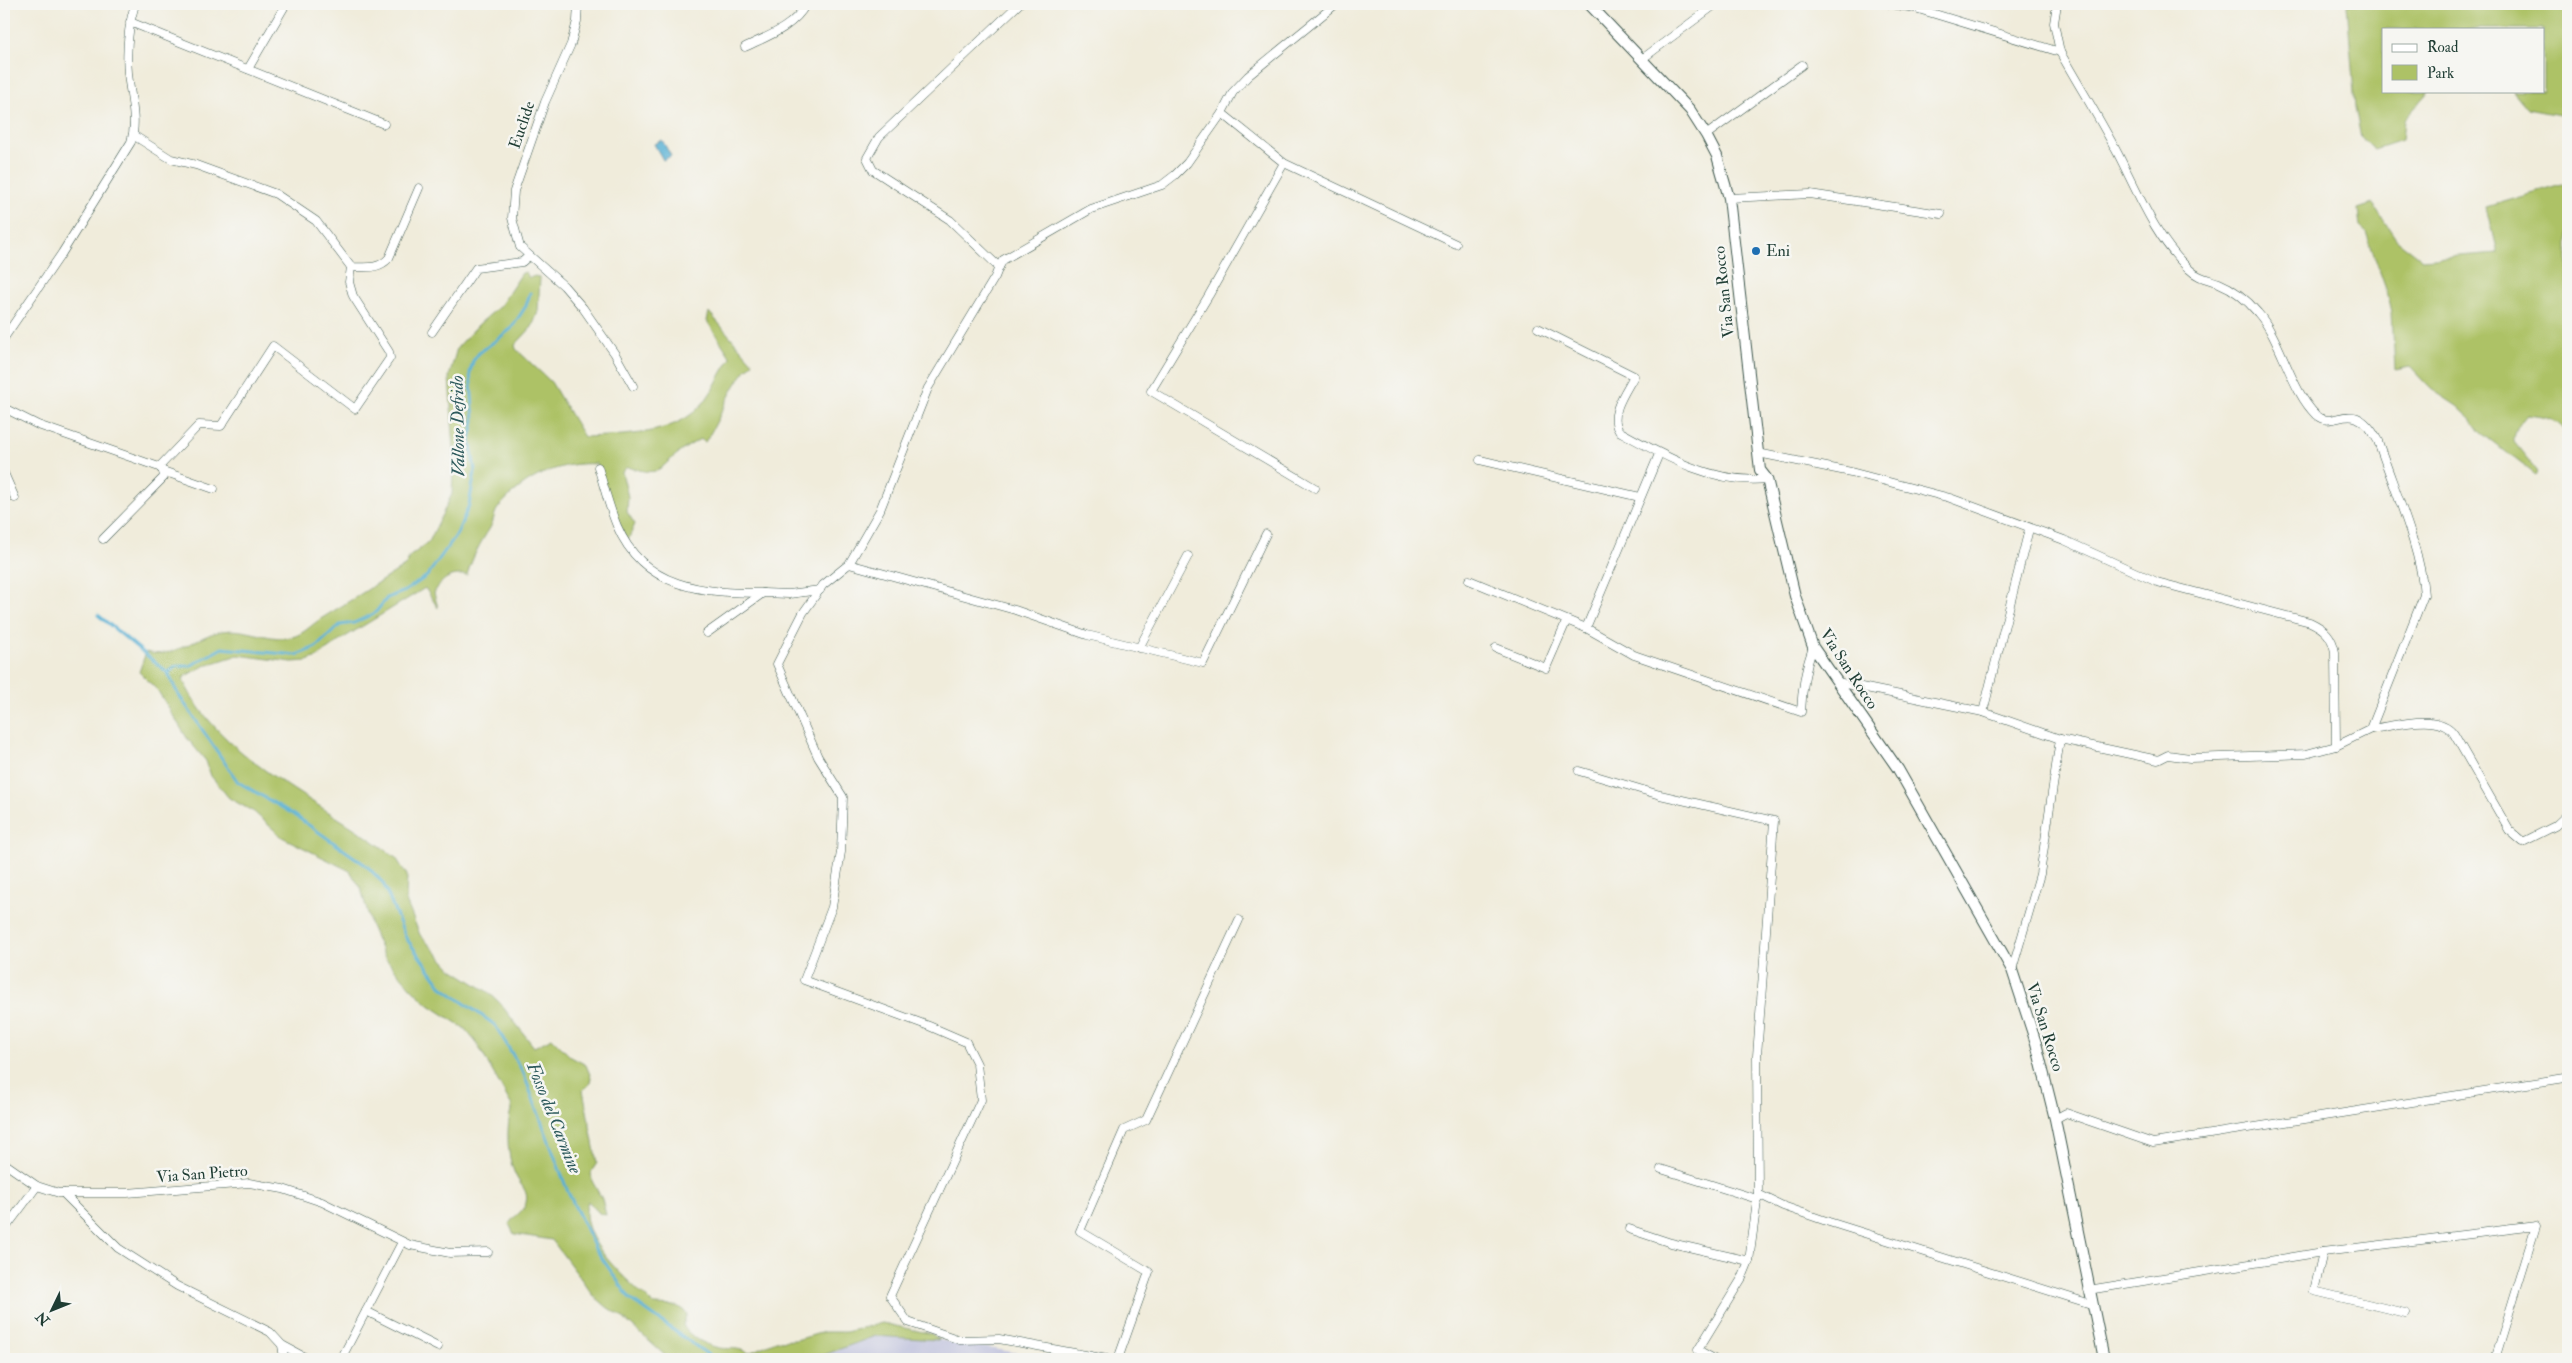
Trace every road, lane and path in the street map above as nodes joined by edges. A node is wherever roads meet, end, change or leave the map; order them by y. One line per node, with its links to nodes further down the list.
1 (135, 4): 11 (street)
2 (286, 4): 16 (street)
3 (578, 4): 26 (street, Euclide)
4 (806, 4): 12 (street)
5 (1019, 4): 28 (street)
6 (1336, 4): 17 (street)
7 (1589, 4): 14 (street, Via San Rocco)
8 (1716, 4): 14 (street)
9 (1890, 4): 13 (street)
10 (2057, 4): 13 (street)
11 (130, 22): 16 (street); 19 (street)
12 (745, 47)
13 (2060, 52): 61 (street)
14 (1642, 59): 20 (street, Via San Rocco)
15 (1802, 64): 20 (street)
16 (248, 69): 18 (street)
17 (1222, 113): 21 (street); 28 (street)
18 (384, 124)
19 (133, 134): 27 (street); 31 (street)
20 (1706, 135): 23 (street, Via San Rocco)
21 (1284, 163): 25 (street); 41 (street)
22 (418, 188): 27 (street)
23 (1729, 198): 24 (street); 34 (street, Via San Rocco)
24 (1941, 214)
25 (1456, 244)
26 (529, 256): 30 (street); 32 (street, Euclide)
27 (351, 267): 38 (street)
28 (999, 267): 49 (street)
29 (1538, 328): 35 (street)
30 (432, 332)
31 (4, 338)
32 (633, 386)
33 (4, 408): 38 (street)
34 (1758, 453): 40 (street, Via San Rocco); 45 (street)
35 (1659, 454): 40 (street); 43 (street)
36 (1480, 460): 43 (street)
37 (598, 467): 52 (street)
38 (161, 469): 42 (street); 47 (street)
39 (4, 473): 44 (street)
40 (1767, 479): 56 (street, Via San Rocco)
41 (1315, 488)
42 (214, 489)
43 (1640, 497): 54 (street)
44 (15, 498)
45 (2029, 529): 60 (street); 63 (street)
46 (1266, 534): 57 (street)
47 (104, 539)
48 (1188, 556): 57 (street)
49 (849, 564): 51 (street); 57 (street)
50 (1469, 580): 53 (street)
51 (820, 590): 52 (street); 90 (street)
52 (763, 593): 55 (street)
53 (1566, 622): 54 (street); 58 (street)
54 (1586, 628): 56 (street)
55 (707, 633)
56 (1814, 647): 59 (street, Via San Rocco)
57 (1139, 648)
58 (1496, 648)
59 (1837, 682): 60 (street); 67 (street, Via San Rocco)
60 (1982, 712): 62 (street)
61 (2371, 729): 63 (street); 65 (street)
62 (2060, 739): 63 (street); 67 (street)
63 (2336, 746)
64 (1579, 772): 74 (street)
65 (2568, 814)
66 (1239, 920): 91 (street)
67 (2012, 970): 69 (street, Via San Rocco)
68 (2565, 1078): 69 (street)
69 (2055, 1119): 81 (street, Via San Rocco)
70 (4, 1163): 72 (street, Via San Pietro)
71 (1661, 1170): 74 (street)
72 (36, 1186): 73 (street, Via San Pietro); 76 (street)
73 (63, 1193): 77 (street, Via San Pietro); 85 (street)
74 (1757, 1196): 80 (street); 82 (street)
75 (1629, 1229): 80 (street)
76 (4, 1230)
77 (402, 1242): 78 (street, Via San Pietro); 83 (street)
78 (488, 1252)
79 (2323, 1252): 81 (street); 84 (street); 94 (street)
80 (1749, 1261): 92 (street)
81 (2088, 1290): 82 (street, Via San Rocco)
82 (2091, 1304): 93 (street, Via San Rocco)
83 (366, 1311): 86 (street); 89 (street)
84 (2405, 1313)
85 (282, 1345): 87 (street); 88 (street)
86 (438, 1347)
87 (284, 1359)
88 (308, 1359)
89 (341, 1359)
90 (1107, 1359)
91 (1118, 1359)
92 (1714, 1359)
93 (2104, 1359)
94 (2495, 1359)

